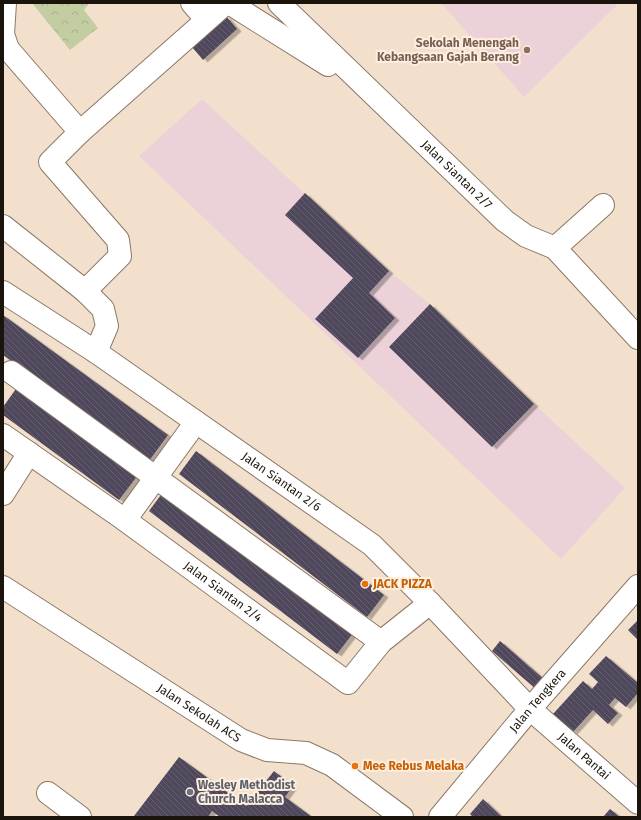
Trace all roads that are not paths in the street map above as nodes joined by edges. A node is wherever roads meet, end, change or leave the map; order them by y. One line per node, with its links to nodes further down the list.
1 (5, 3): 7 (street)
2 (226, 3): 5 (street)
3 (230, 3): 6 (street)
4 (278, 3): 6 (street, Jalan Siantan 2/7)
5 (199, 11): 7 (street)
6 (364, 87): 10 (street, Jalan Siantan 2/7)
7 (80, 132): 11 (street)
8 (603, 205): 10 (street)
9 (3, 226): 11 (street)
10 (555, 248): 13 (street, Jalan Siantan 2/7)
11 (85, 291): 14 (street)
12 (3, 292): 14 (street, Jalan Siantan 2/6)
13 (638, 338)
14 (96, 352): 16 (street, Jalan Siantan 2/6)
15 (6, 374): 19 (street)
16 (196, 422): 19 (street); 24 (street, Jalan Siantan 2/6)
17 (3, 435): 18 (street, Jalan Siantan 2/4)
18 (29, 453): 20 (street); 21 (street, Jalan Siantan 2/4)
19 (156, 478): 21 (street); 25 (street)
20 (3, 494)
21 (125, 520): 25 (street, Jalan Siantan 2/4)
22 (638, 586): 26 (street, Jalan Tengkera)
23 (3, 587): 30 (street, Jalan Sekolah ACS)
24 (430, 603): 25 (street, Jalan Siantan 2/4); 26 (street, Jalan Siantan 2/6)
25 (381, 642)
26 (530, 709): 28 (street, Jalan Pantai); 31 (street, Jalan Tengkera)
27 (48, 793): 29 (street)
28 (638, 803)
29 (80, 817)
30 (402, 817)
31 (440, 817)

